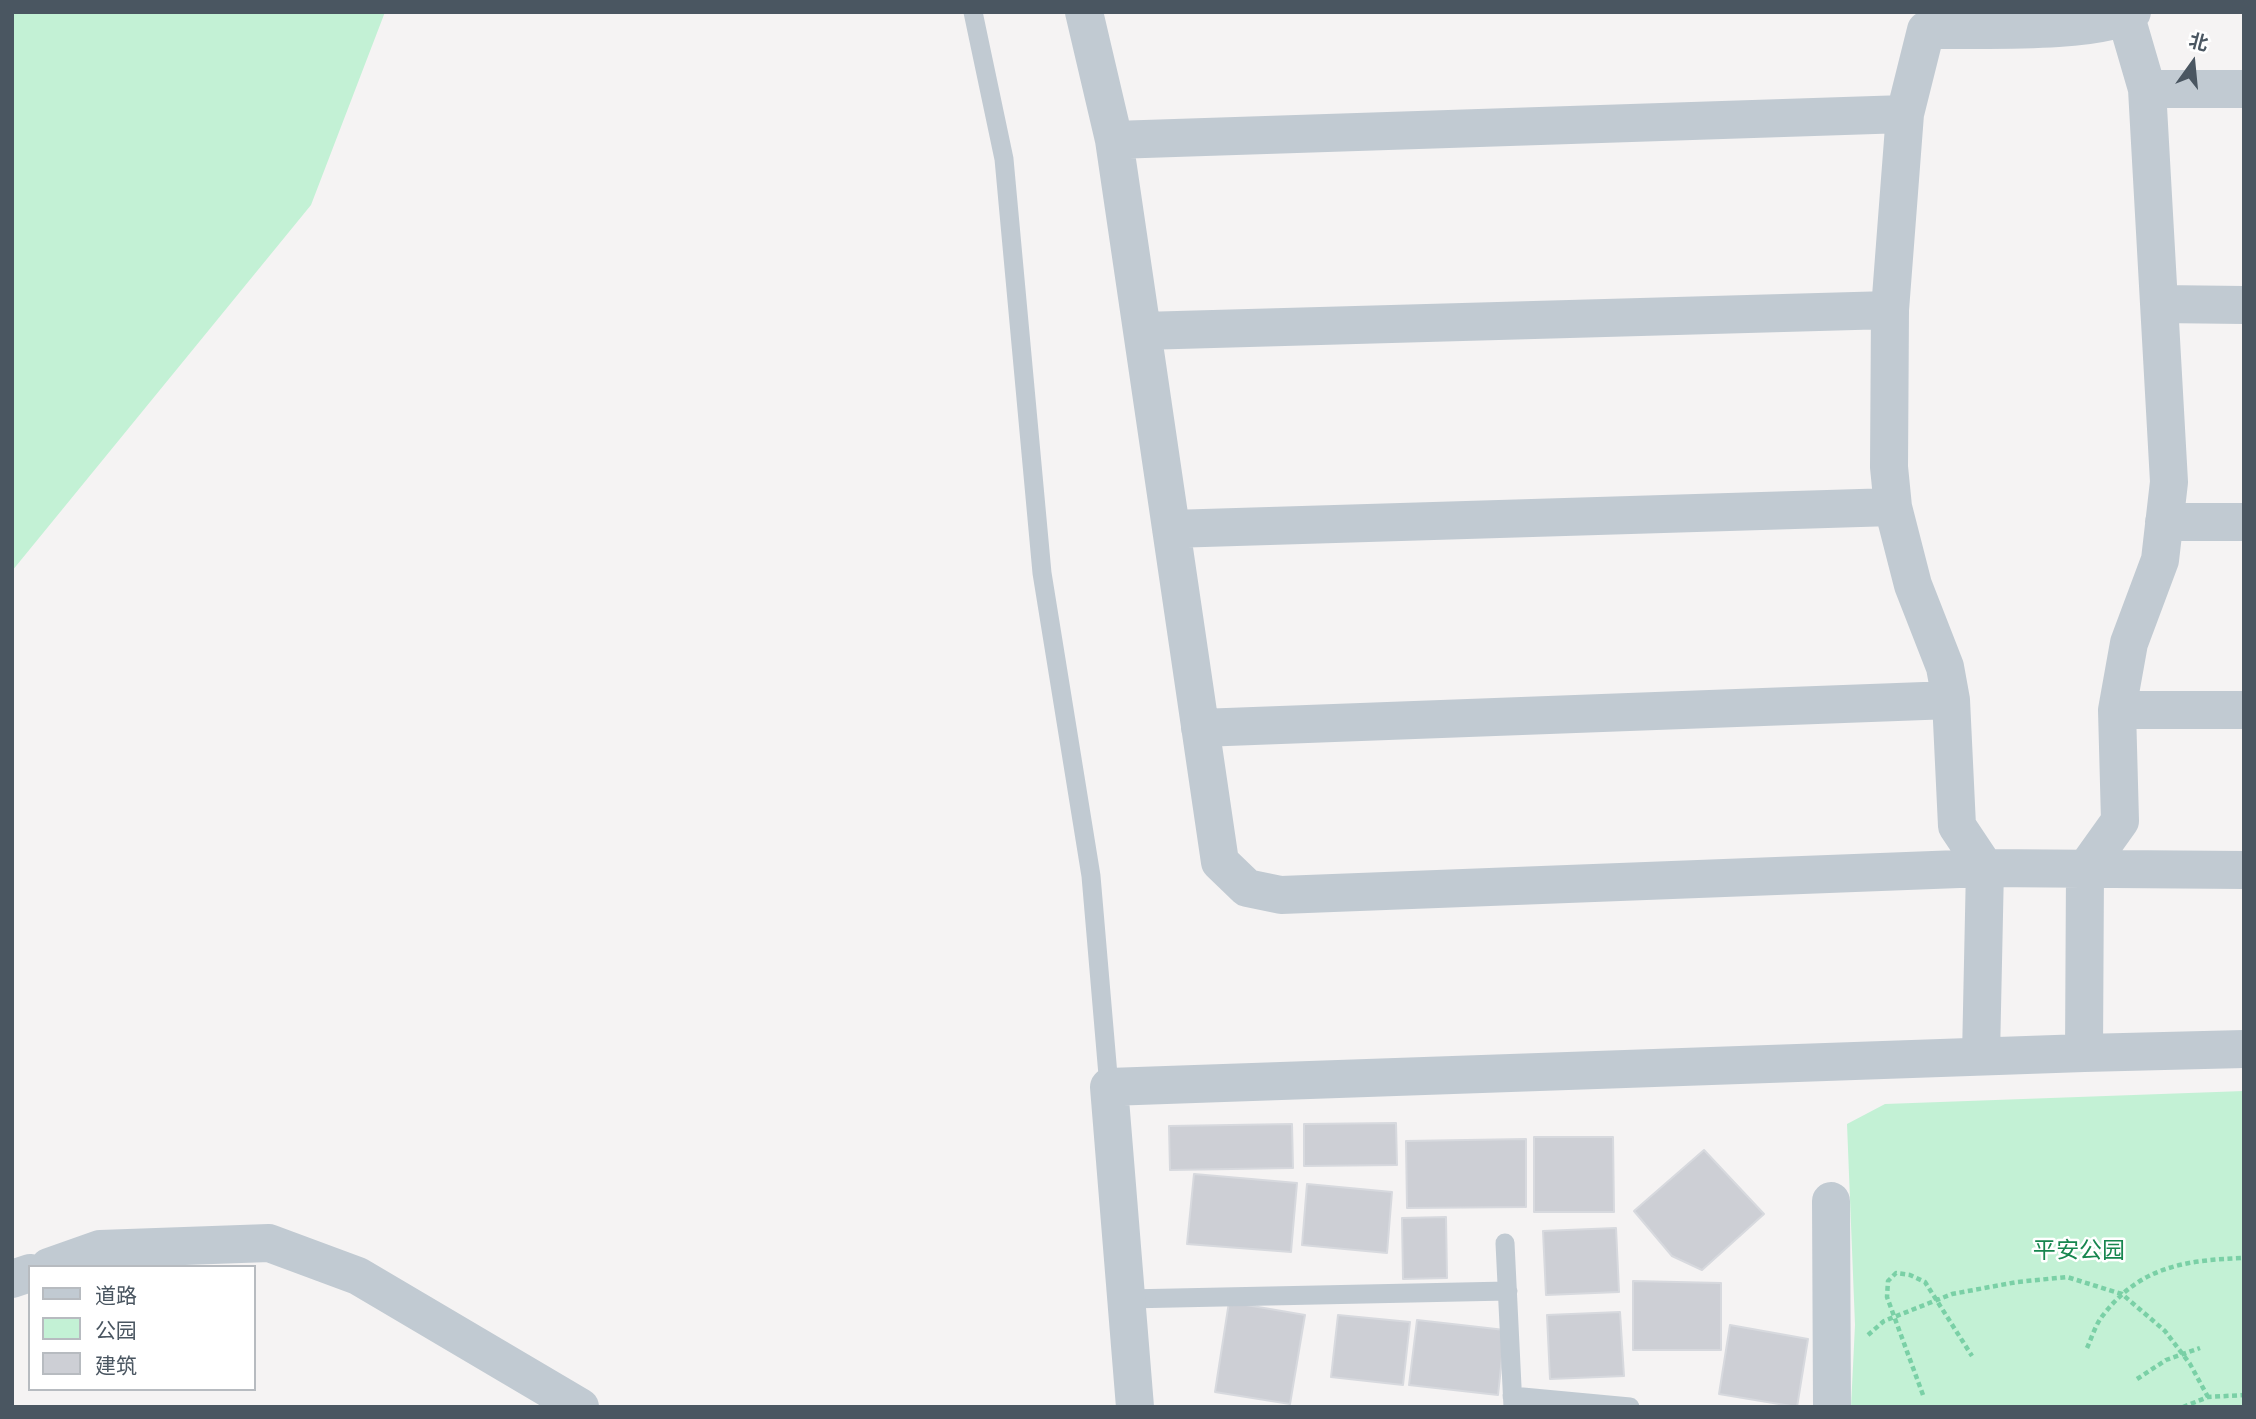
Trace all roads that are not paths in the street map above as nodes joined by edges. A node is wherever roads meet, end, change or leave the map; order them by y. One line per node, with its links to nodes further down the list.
1 (972, 12): 27 (lane)
2 (1084, 12): 8 (street)
3 (2129, 15): 4 (street); 5 (street)
4 (1919, 21): 7 (street)
5 (2147, 89): 6 (street); 9 (street)
6 (2244, 89)
7 (1905, 114): 8 (street); 11 (street)
8 (1114, 140): 12 (street)
9 (2159, 304): 10 (street); 14 (street)
10 (2244, 305)
11 (1890, 310): 12 (street); 13 (street)
12 (1142, 331): 16 (street)
13 (1893, 507): 16 (street); 17 (street)
14 (2164, 522): 15 (street); 18 (street)
15 (2244, 522)
16 (1171, 529): 20 (street)
17 (1951, 700): 20 (street); 21 (street)
18 (2117, 710): 19 (street); 22 (street)
19 (2244, 710)
20 (1200, 728): 21 (street)
21 (1985, 868): 22 (street); 26 (street)
22 (2085, 870): 23 (street); 25 (street)
23 (2244, 870)
24 (2244, 1049): 25 (street)
25 (2084, 1053): 26 (street)
26 (1981, 1056): 27 (street)
27 (1109, 1087): 32 (street)
28 (1831, 1200): 37 (street)
29 (1505, 1244): 31 (lane)
30 (54, 1265): 34 (street)
31 (1508, 1291): 32 (lane); 33 (lane)
32 (1126, 1299): 35 (street)
33 (1512, 1401): 36 (lane)
34 (580, 1407)
35 (1135, 1407)
36 (1630, 1407)
37 (1832, 1407)

